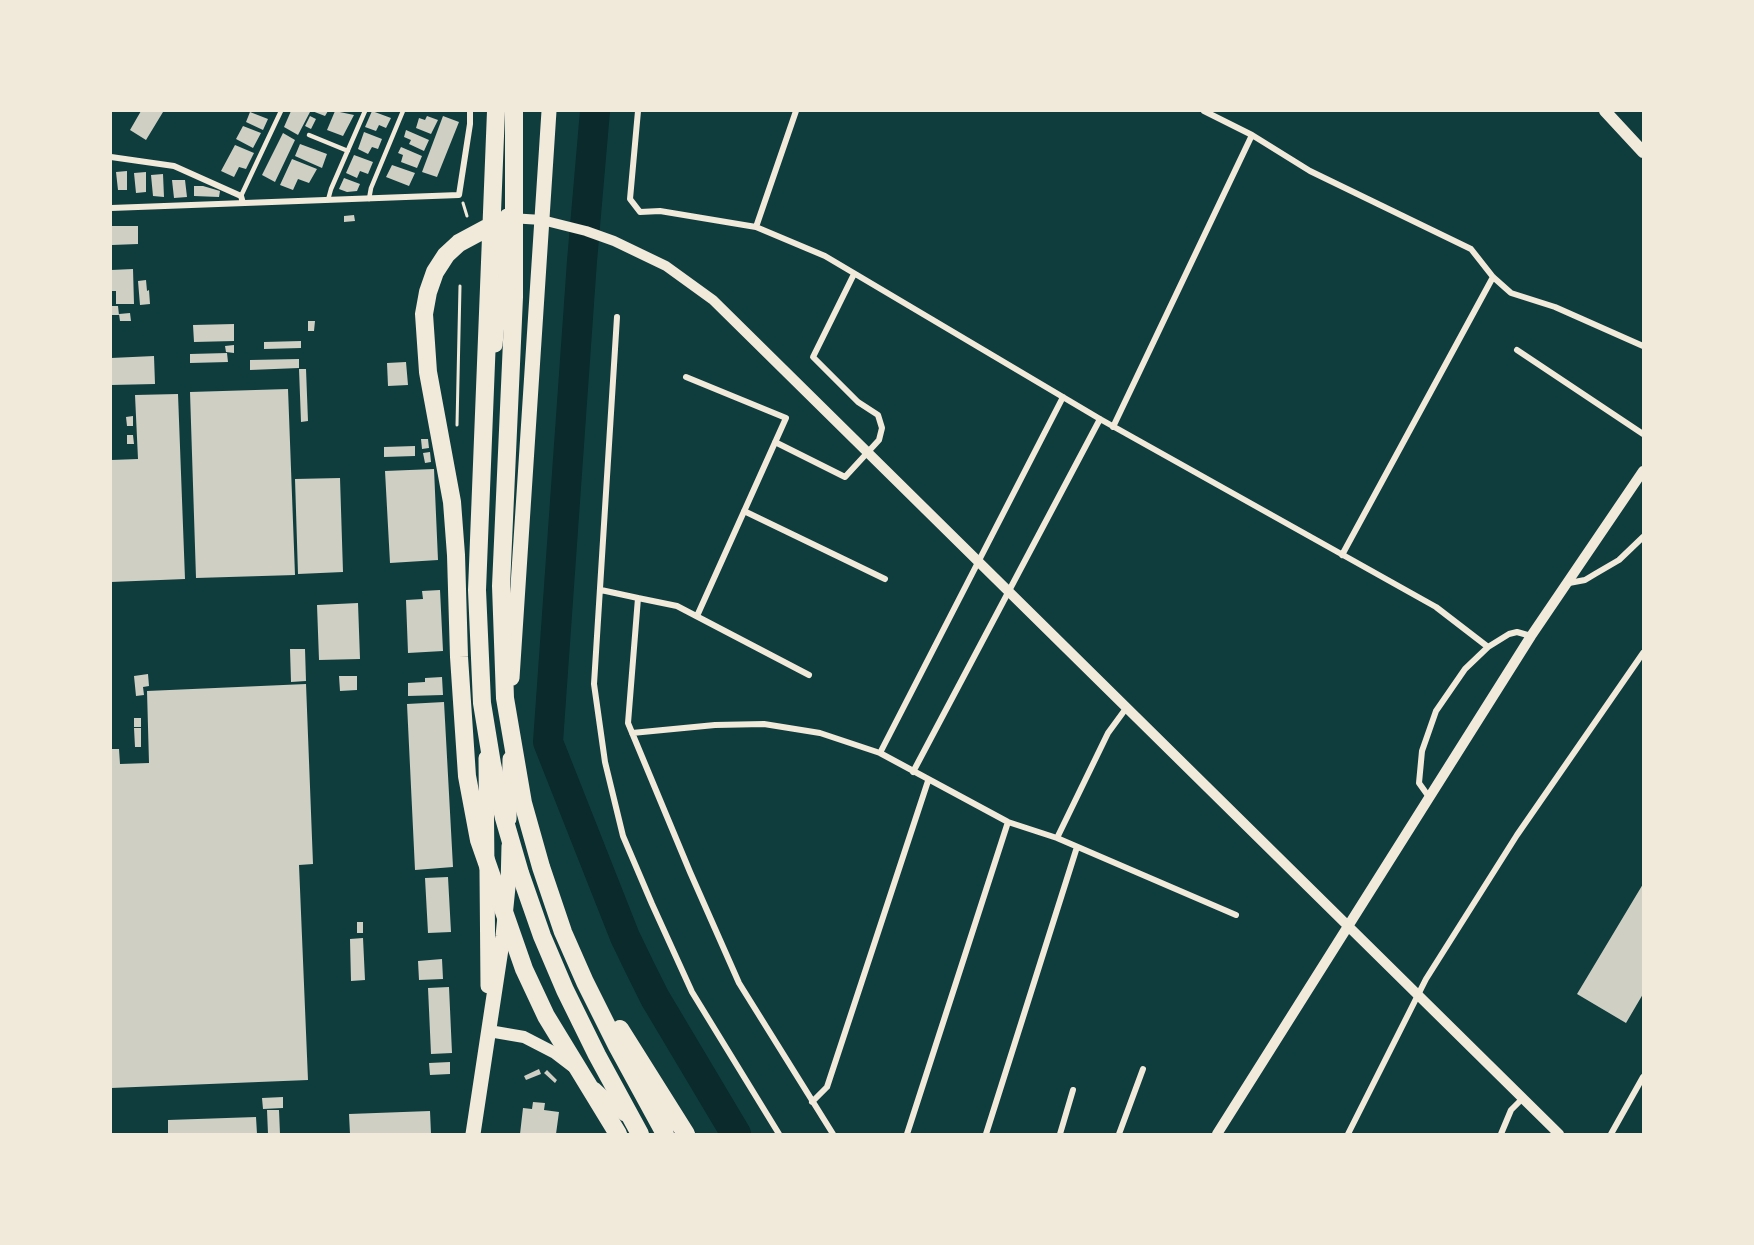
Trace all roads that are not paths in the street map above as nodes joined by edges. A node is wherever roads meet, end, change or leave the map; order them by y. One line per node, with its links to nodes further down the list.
1 (281, 111): 19 (lane)
2 (365, 111): 15 (lane)
3 (403, 111): 18 (lane)
4 (470, 111): 18 (street)
5 (496, 111): 74 (highway)
6 (507, 111): 22 (main road)
7 (514, 111): 75 (highway)
8 (549, 111): 23 (main road)
9 (638, 111): 24 (street)
10 (796, 111): 24 (street)
11 (1204, 111): 14 (street)
12 (1605, 111): 16 (main road)
13 (309, 135): 15 (lane)
14 (1252, 135): 26 (street); 33 (street)
15 (348, 151): 20 (lane)
16 (1643, 152)
17 (111, 157): 19 (street)
18 (369, 199): 20 (street)
19 (242, 200): 20 (street); 21 (street)
20 (328, 200)
21 (111, 208)
22 (507, 217): 23 (street); 66 (main road); 73 (highway)
23 (542, 219): 36 (street); 58 (main road)
24 (756, 227): 25 (street)
25 (854, 274): 31 (street); 36 (street)
26 (1493, 277): 28 (street); 41 (street)
27 (617, 317): 45 (street)
28 (1643, 346)
29 (1517, 350): 34 (street)
30 (686, 377): 35 (street)
31 (1063, 397): 32 (street); 42 (street)
32 (1100, 419): 33 (street); 46 (street)
33 (1113, 427): 41 (street)
34 (1643, 434)
35 (775, 442): 36 (street); 38 (street)
36 (868, 452): 42 (street)
37 (1643, 471): 44 (street)
38 (744, 511): 43 (street); 48 (street)
39 (1642, 538): 40 (street); 44 (street)
40 (1643, 547)
41 (1342, 555): 50 (street)
42 (979, 562): 46 (street); 55 (street)
43 (885, 579)
44 (1567, 583): 49 (street)
45 (601, 590): 47 (street); 77 (street)
46 (1008, 591): 53 (street); 56 (street)
47 (638, 598): 48 (street); 54 (street)
48 (697, 616): 52 (street)
49 (1531, 636): 50 (street); 59 (street)
50 (1488, 647): 59 (street)
51 (1643, 653): 65 (street)
52 (809, 675)
53 (1127, 707): 61 (street); 64 (street)
54 (632, 733): 55 (street); 71 (street)
55 (880, 753): 56 (street)
56 (913, 772): 57 (street)
57 (928, 781): 60 (street); 71 (street)
58 (509, 792): 66 (main road); 76 (highway)
59 (1429, 797): 64 (street)
60 (1008, 822): 61 (street); 79 (street)
61 (1057, 838): 62 (street)
62 (1077, 847): 63 (street); 80 (street)
63 (1236, 915)
64 (1349, 927): 65 (street); 83 (street)
65 (1419, 995): 70 (street); 84 (street)
66 (489, 1031): 72 (main road); 74 (main road)
67 (1143, 1069): 82 (street)
68 (1643, 1077): 87 (street)
69 (1073, 1090): 81 (street)
70 (1522, 1098): 85 (street); 86 (street)
71 (812, 1102): 78 (street)
72 (473, 1134)
73 (618, 1134)
74 (643, 1134)
75 (665, 1134)
76 (686, 1134)
77 (779, 1134)
78 (833, 1134)
79 (907, 1134)
80 (986, 1134)
81 (1060, 1134)
82 (1119, 1134)
83 (1217, 1134)
84 (1348, 1134)
85 (1501, 1134)
86 (1559, 1134)
87 (1611, 1134)

